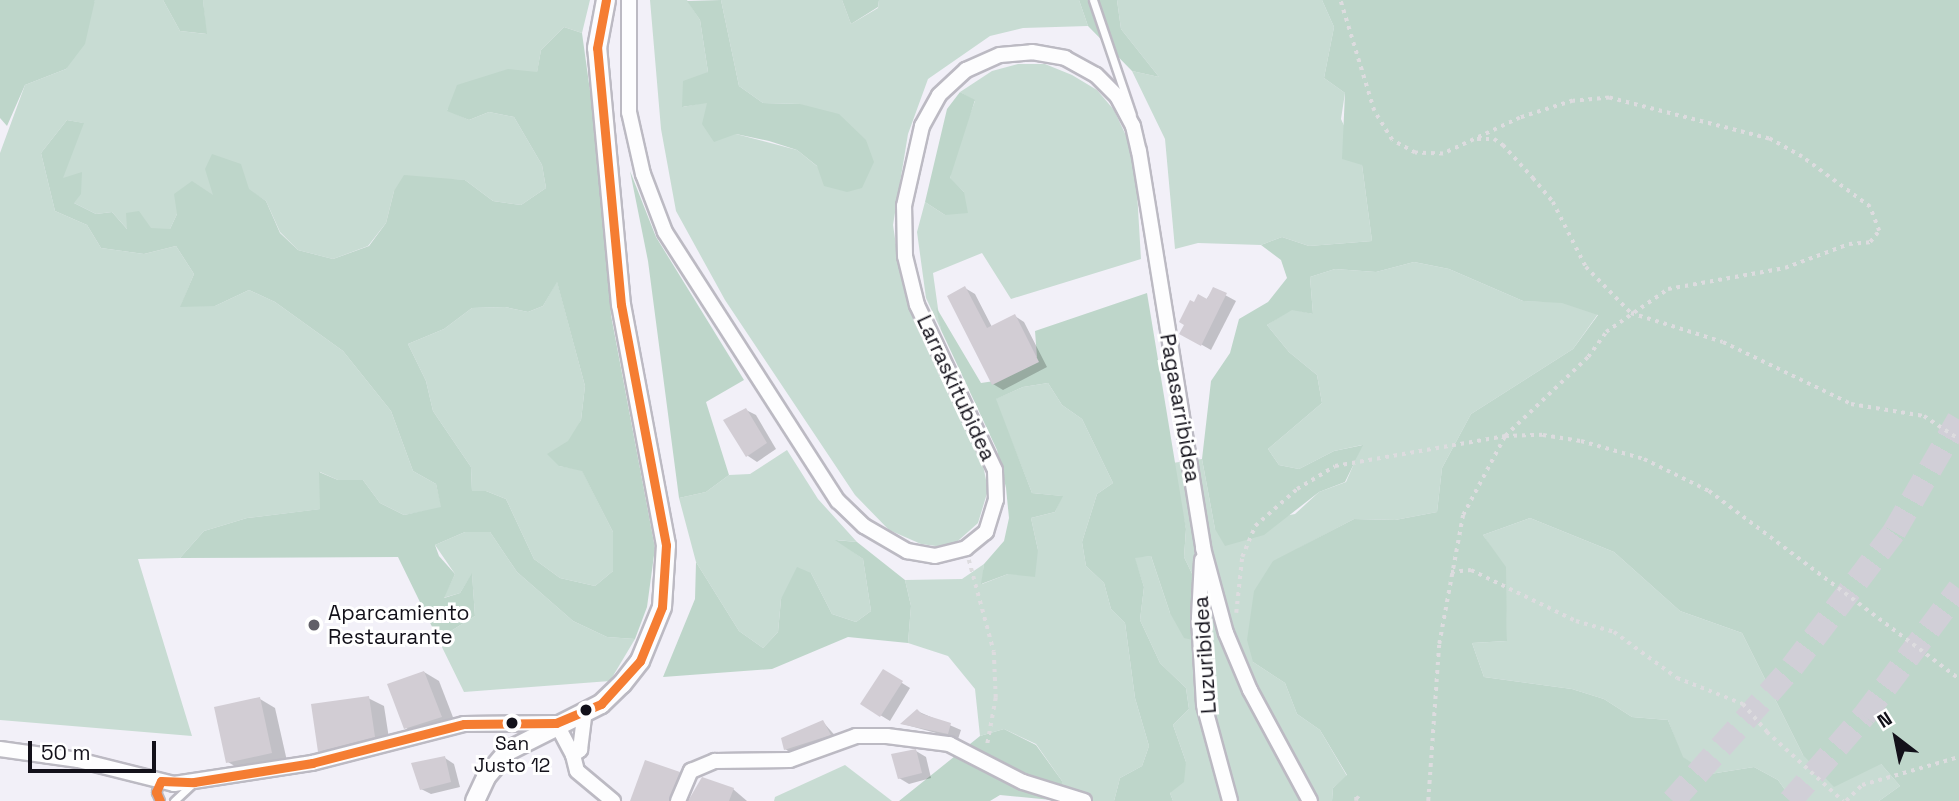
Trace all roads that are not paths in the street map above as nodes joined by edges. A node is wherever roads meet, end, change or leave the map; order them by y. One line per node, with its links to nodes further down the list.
1 (606, 0): 6 (street)
2 (629, 0): 4 (street, Larraskitubidea)
3 (1093, 0): 4 (lane, Pagasarribidea)
4 (1133, 126): 5 (street, Pagasarribidea)
5 (1203, 548): 18 (street, Luzuribidea); 19 (street, Pagasarribidea)
6 (585, 712): 7 (street); 9 (street)
7 (556, 723): 9 (street); 11 (street); 14 (street)
8 (0, 749): 10 (street)
9 (573, 755): 15 (street)
10 (161, 781): 11 (street); 12 (lane)
11 (194, 782): 13 (lane)
12 (160, 801)
13 (174, 801)
14 (475, 801)
15 (613, 801)
16 (678, 801): 17 (street)
17 (1084, 801)
18 (1230, 801)
19 (1310, 801)

